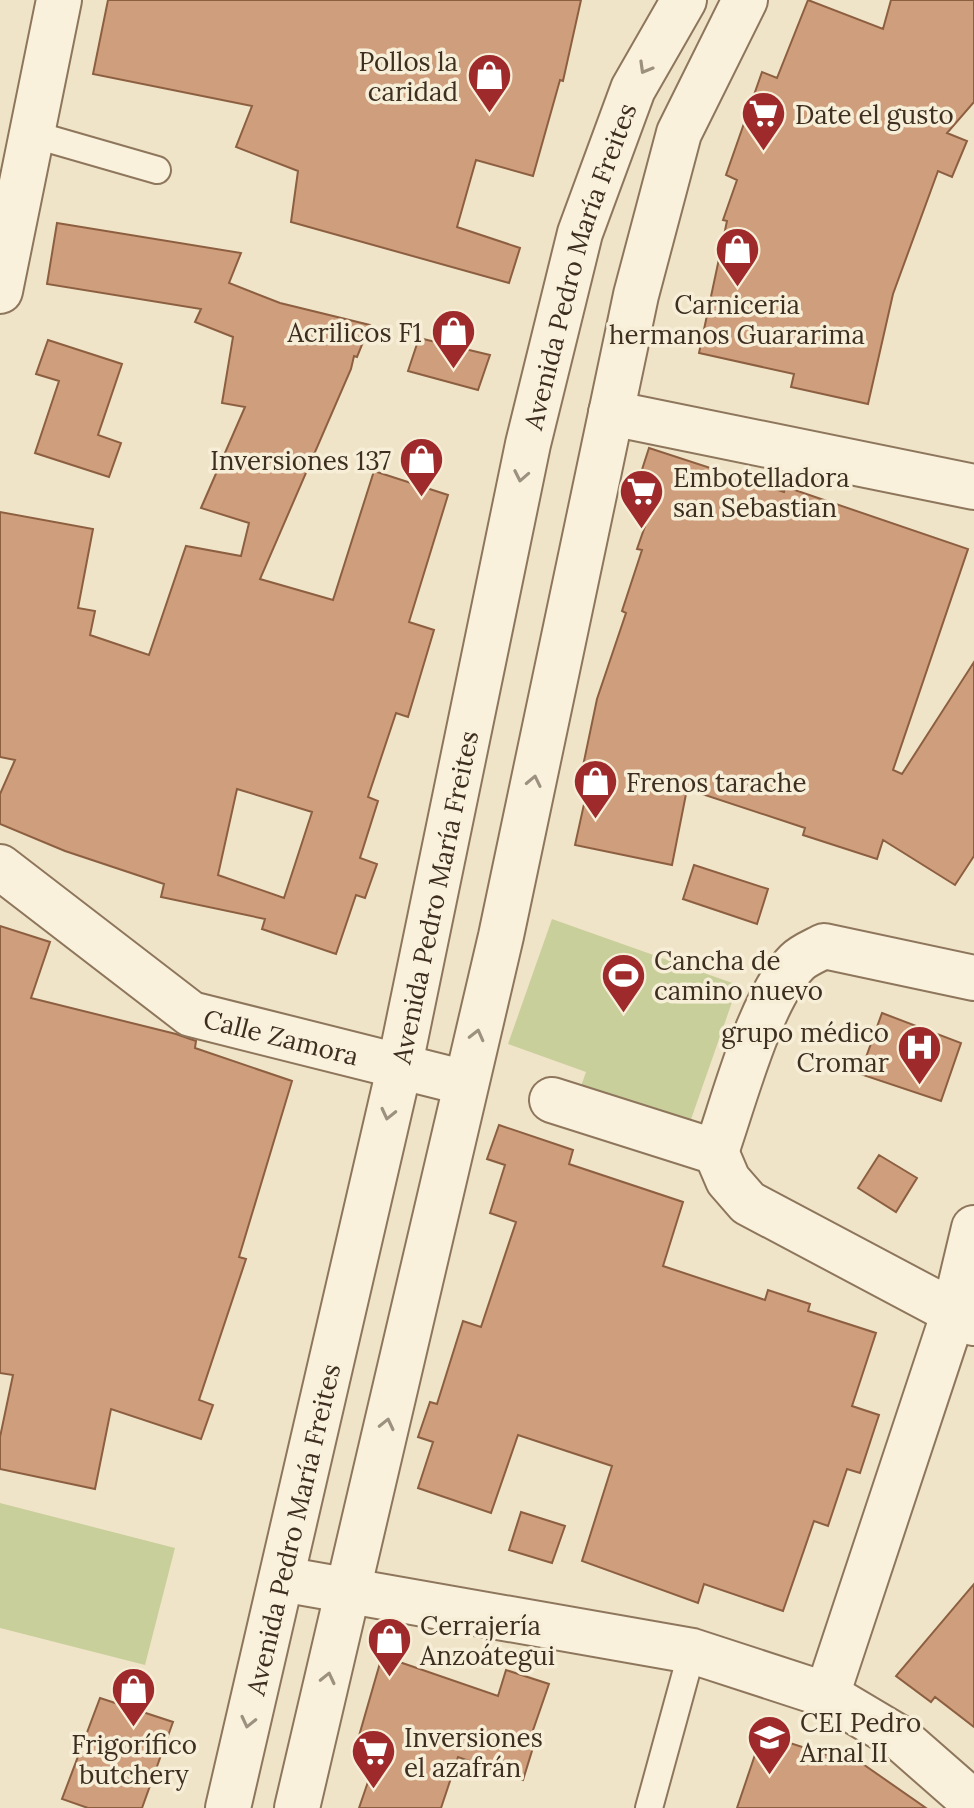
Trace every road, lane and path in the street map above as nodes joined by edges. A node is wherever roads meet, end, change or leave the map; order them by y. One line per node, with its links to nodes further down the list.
1 (59, 0): 4 (street)
2 (684, 0): 11 (street, Avenida Pedro María Freites, one-way to 11)
3 (745, 0): 7 (street)
4 (32, 134): 5 (lane); 6 (street)
5 (157, 170)
6 (0, 291)
7 (611, 413): 8 (street); 12 (street, one-way to 7)
8 (971, 474)
9 (0, 867): 11 (street, Calle Zamora)
10 (974, 978): 14 (street)
11 (399, 1069): 12 (street, Calle Zamora); 17 (street, Avenida Pedro María Freites, one-way to 17)
12 (466, 1083): 18 (street, one-way to 12)
13 (552, 1100): 14 (street)
14 (716, 1152): 16 (street)
15 (974, 1228): 16 (street)
16 (964, 1318): 20 (street)
17 (282, 1579): 18 (street); 22 (street, Avenida Pedro María Freites, one-way to 22)
18 (348, 1591): 19 (street); 23 (street, one-way to 18)
19 (692, 1651): 20 (street); 24 (lane)
20 (827, 1695): 21 (street)
21 (974, 1803)
22 (228, 1808)
23 (297, 1808)
24 (649, 1808)

